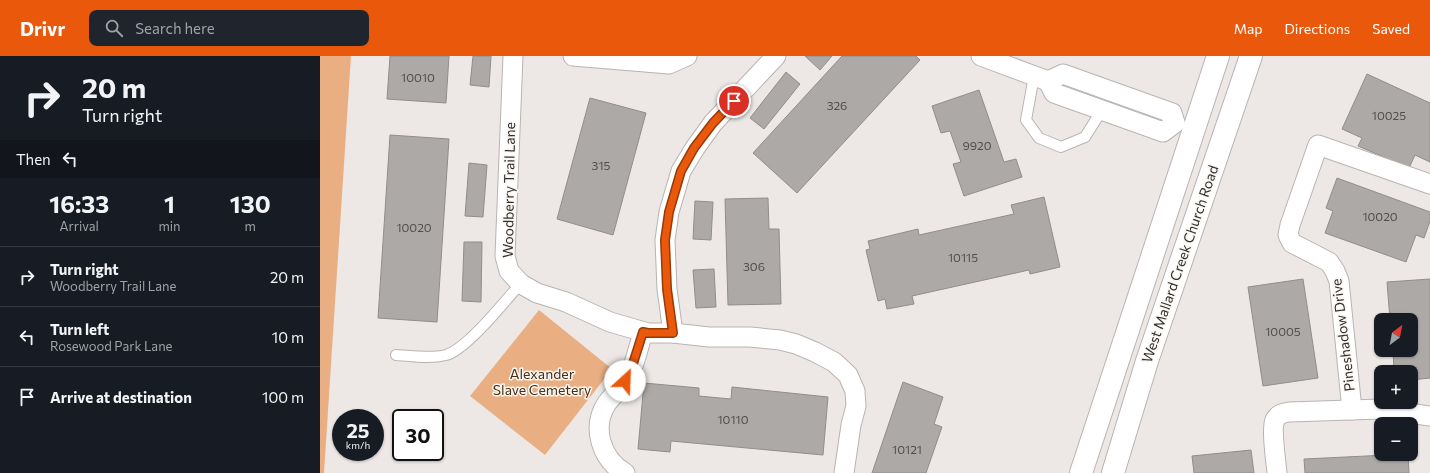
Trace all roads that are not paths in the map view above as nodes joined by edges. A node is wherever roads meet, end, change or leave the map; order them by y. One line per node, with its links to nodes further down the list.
1 (513, 56): 12 (street, Woodberry Trail Lane)
2 (573, 56): 3 (street)
3 (687, 56)
4 (776, 56): 14 (street)
5 (981, 56): 8 (street)
6 (1218, 56): 10 (main road, West Mallard Creek Church Road)
7 (1251, 56): 21 (main road, West Mallard Creek Church Road)
8 (1041, 78): 9 (street); 9 (lane); 10 (street)
9 (1102, 110): 10 (street)
10 (1184, 126): 20 (main road, West Mallard Creek Church Road)
11 (1430, 184): 16 (street, Pineshadow Drive)
12 (521, 283): 13 (street, Woodberry Trail Lane); 15 (lane)
13 (643, 332): 14 (street, Woodberry Trail Lane); 18 (street)
14 (673, 333): 19 (street, Woodberry Trail Lane)
15 (396, 356)
16 (1352, 410): 17 (street); 22 (street)
17 (1430, 416)
18 (625, 473)
19 (844, 473)
20 (1081, 473)
21 (1113, 473)
22 (1277, 473)

